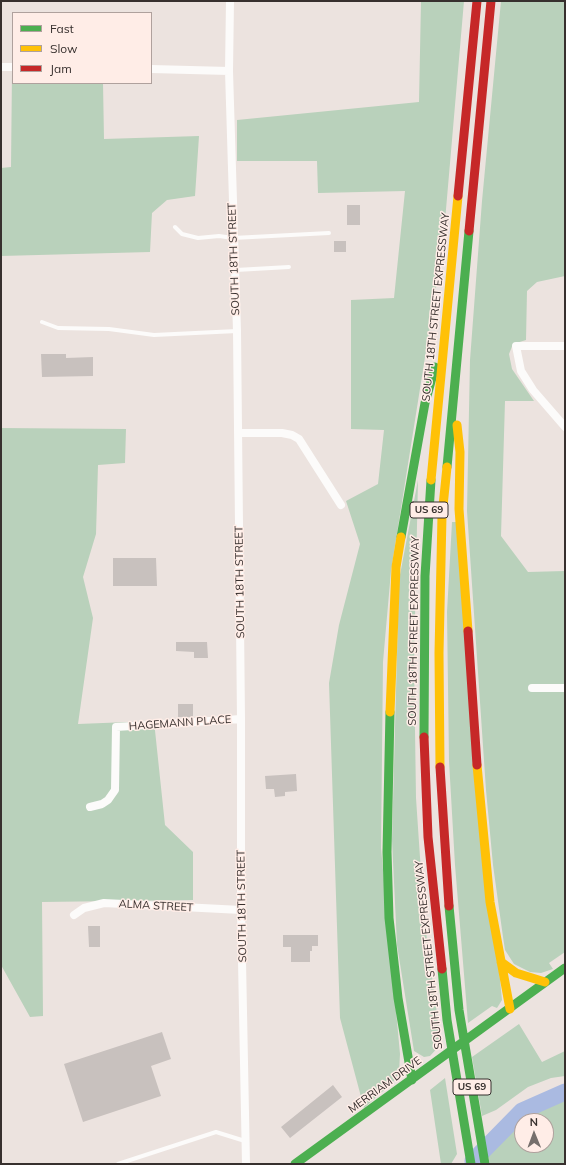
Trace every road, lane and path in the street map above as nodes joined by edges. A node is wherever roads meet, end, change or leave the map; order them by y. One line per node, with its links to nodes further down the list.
1 (230, 1): 7 (street, SOUTH 18TH STREET)
2 (478, 1): 14 (main road, SOUTH 18TH STREET EXPRESSWAY / US 69)
3 (491, 1): 17 (main road, US 69)
4 (1, 67): 5 (street)
5 (12, 67)
6 (152, 69): 7 (street)
7 (229, 71): 10 (street, SOUTH 18TH STREET)
8 (176, 227): 10 (lane)
9 (329, 233): 10 (lane)
10 (233, 238): 12 (street, SOUTH 18TH STREET)
11 (289, 267): 12 (lane)
12 (236, 270): 15 (street, SOUTH 18TH STREET)
13 (42, 322): 15 (lane)
14 (447, 324): 31 (main road); 36 (main road, SOUTH 18TH STREET EXPRESSWAY / US 69)
15 (237, 331): 19 (street, SOUTH 18TH STREET)
16 (565, 346): 18 (street)
17 (453, 394): 27 (main road); 37 (main road, US 69)
18 (565, 427)
19 (238, 433): 20 (street); 23 (street, SOUTH 18TH STREET)
20 (341, 505)
21 (532, 688): 22 (street)
22 (565, 688)
23 (241, 719): 24 (street, HAGEMANN PLACE); 25 (street, SOUTH 18TH STREET)
24 (90, 807)
25 (241, 910): 26 (street, ALMA STREET); 32 (street, SOUTH 18TH STREET)
26 (74, 915)
27 (501, 962): 29 (main road); 30 (main road)
28 (565, 968): 29 (main road, MERRIAM DRIVE)
29 (545, 982): 30 (main road, MERRIAM DRIVE)
30 (510, 1009): 31 (main road, MERRIAM DRIVE)
31 (412, 1080): 35 (main road, MERRIAM DRIVE)
32 (246, 1141): 33 (lane); 34 (street, SOUTH 18TH STREET)
33 (118, 1164)
34 (246, 1164)
35 (295, 1164)
36 (471, 1164)
37 (485, 1164)

